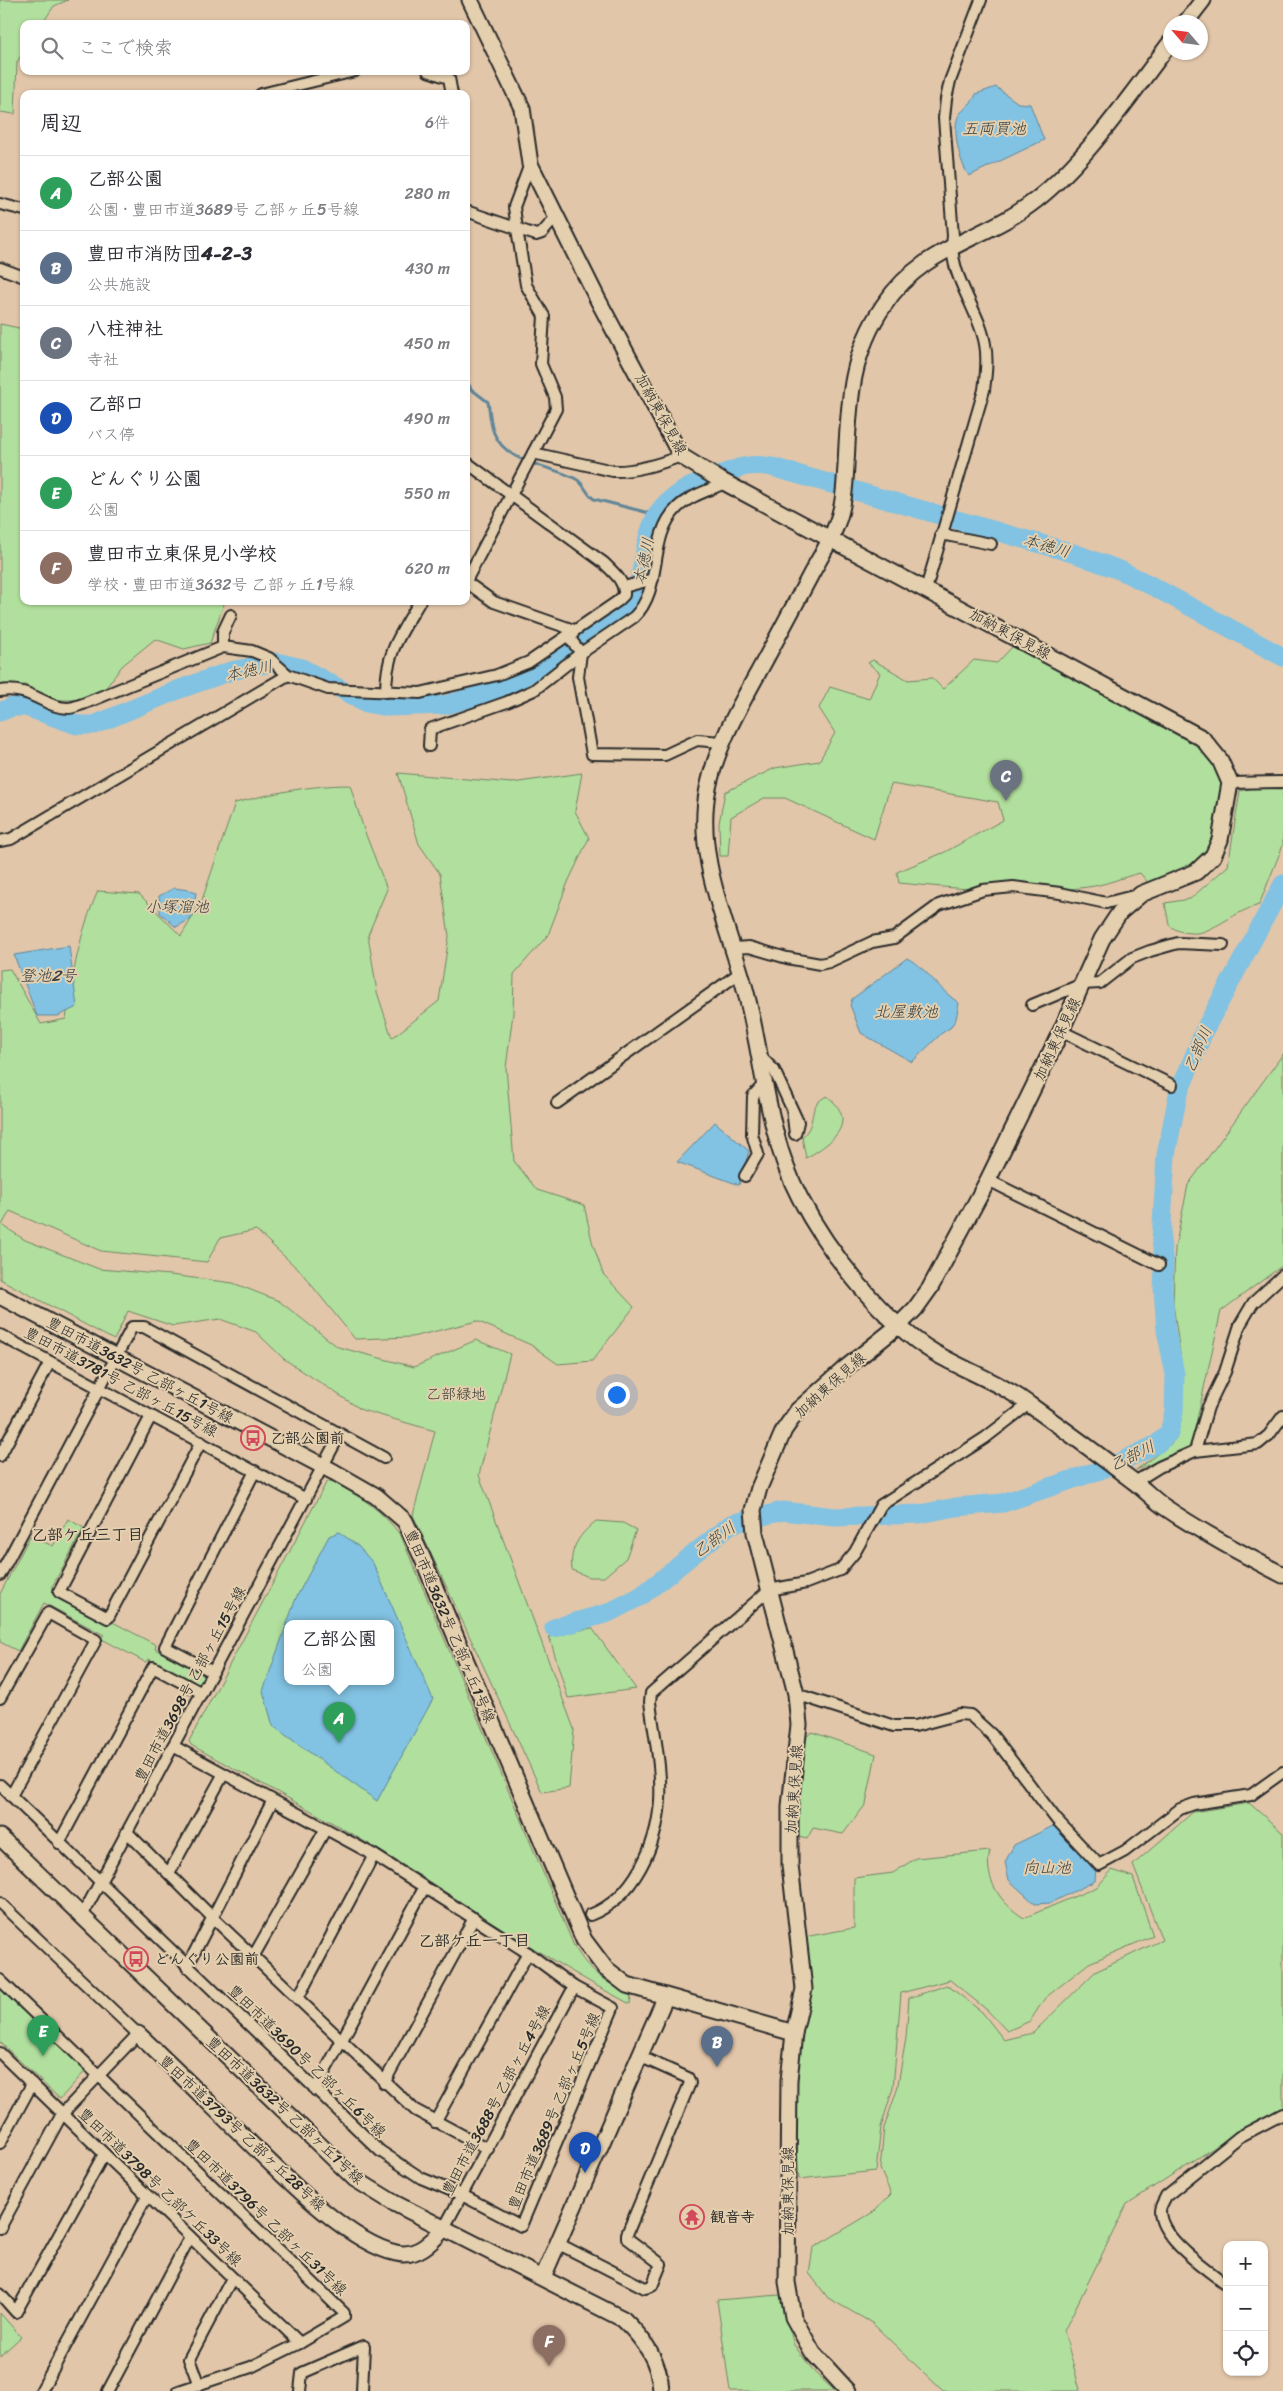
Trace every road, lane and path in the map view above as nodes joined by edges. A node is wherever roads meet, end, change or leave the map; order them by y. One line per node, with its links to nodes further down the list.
1 (470, 0): 10 (street, 加納東保見線)
2 (981, 0): 16 (street)
3 (1203, 0): 4 (street)
4 (1191, 15)
5 (1163, 52): 16 (street)
6 (339, 75): 8 (street)
7 (440, 75): 9 (street)
8 (277, 90)
9 (451, 90)
10 (530, 164): 14 (street, 加納東保見線); 15 (street)
11 (0, 204): 12 (street)
12 (20, 209)
13 (470, 213): 15 (street)
14 (556, 217): 15 (street); 20 (street, 加納東保見線)
15 (517, 229): 19 (street)
16 (951, 246): 24 (street); 25 (street)
17 (0, 268): 18 (street)
18 (20, 276)
19 (533, 453): 20 (street); 23 (street)
20 (681, 456): 22 (street, 加納東保見線)
21 (470, 465): 23 (street)
22 (719, 479): 25 (street, 加納東保見線); 28 (street)
23 (511, 494): 27 (street); 30 (street)
24 (941, 533): 26 (street); 31 (street)
25 (830, 538): 31 (street, 加納東保見線); 40 (street)
26 (991, 544)
27 (470, 574)
28 (653, 579): 30 (street); 36 (street)
29 (470, 585): 34 (street)
30 (624, 587): 34 (street)
31 (926, 589): 43 (street, 加納東保見線)
32 (418, 605): 39 (street)
33 (231, 615): 35 (street)
34 (573, 635): 36 (street); 39 (street)
35 (223, 647): 37 (street); 38 (street)
36 (581, 653): 40 (street); 41 (street)
37 (284, 672): 39 (street); 44 (street)
38 (0, 691)
39 (383, 692)
40 (721, 742): 47 (street)
41 (429, 746)
42 (1283, 782): 43 (street)
43 (1230, 783): 45 (street, 加納東保見線)
44 (0, 841)
45 (1141, 894): 47 (street); 49 (street, 加納東保見線)
46 (1223, 945): 49 (street)
47 (734, 948): 48 (street)
48 (741, 972): 52 (street); 55 (street)
49 (1082, 984): 50 (street); 51 (street, 加納東保見線)
50 (1032, 1005)
51 (1061, 1031): 54 (street); 58 (street, 加納東保見線)
52 (761, 1057): 53 (street); 56 (street)
53 (764, 1084): 57 (street); 62 (street)
54 (1172, 1085)
55 (557, 1103)
56 (792, 1109)
57 (745, 1176)
58 (988, 1180): 59 (street); 62 (street, 加納東保見線)
59 (1159, 1265)
60 (1283, 1275): 72 (street)
61 (0, 1296): 64 (street, 豊田市道3632号 乙部ヶ丘1号線)
62 (898, 1326): 67 (street); 81 (street, 加納東保見線)
63 (0, 1335): 65 (street, 豊田市道3781号 乙部ヶ丘15号線)
64 (116, 1357): 66 (street); 70 (street); 75 (street, 豊田市道3632号 乙部ヶ丘1号線)
65 (50, 1362): 66 (street, 豊田市道3781号 乙部ヶ丘15号線); 73 (street)
66 (99, 1388): 68 (street, 豊田市道3781号 乙部ヶ丘15号線); 79 (street)
67 (1029, 1404): 77 (street); 81 (street)
68 (151, 1416): 71 (street, 豊田市道3781号 乙部ヶ丘15号線); 71 (street)
69 (1283, 1416): 72 (street)
70 (340, 1434): 74 (street); 75 (street, 豊田市道3698号 乙部ヶ丘15号線)
71 (201, 1442): 76 (street, 豊田市道3781号 乙部ヶ丘15号線)
72 (1195, 1452): 77 (street)
73 (0, 1456)
74 (384, 1458)
75 (324, 1466): 78 (street, 豊田市道3698号 乙部ヶ丘15号線); 111 (street, 豊田市道3632号 乙部ヶ丘1号線)
76 (255, 1471): 78 (street, 豊田市道3781号 乙部ヶ丘15号線); 82 (street)
77 (1129, 1478): 80 (street)
78 (306, 1499): 82 (street, 豊田市道3698号 乙部ヶ丘15号線)
79 (0, 1575)
80 (1283, 1575)
81 (769, 1590): 84 (street, 加納東保見線); 101 (street)
82 (213, 1672): 83 (street, 豊田市道3698号 乙部ヶ丘15号線)
83 (202, 1693): 86 (street, 豊田市道3698号 乙部ヶ丘15号線); 95 (street)
84 (796, 1694): 87 (street); 112 (street, 加納東保見線)
85 (0, 1698): 90 (street)
86 (173, 1746): 88 (street, 豊田市道3689号 乙部ヶ丘5号線); 93 (street, 豊田市道3698号 乙部ヶ丘15号線)
87 (1283, 1772)
88 (223, 1775): 91 (street, 豊田市道3689号 乙部ヶ丘5号線); 97 (street)
89 (0, 1785): 90 (street)
90 (11, 1796): 95 (street)
91 (272, 1802): 92 (street, 豊田市道3689号 乙部ヶ丘5号線); 103 (street)
92 (325, 1830): 96 (street, 豊田市道3689号 乙部ヶ丘5号線); 106 (street)
93 (127, 1832): 97 (street); 98 (street, 豊田市道3698号 乙部ヶ丘15号線)
94 (0, 1837): 102 (street, 豊田市道3632号 乙部ヶ丘1号線)
95 (59, 1842): 98 (street)
96 (374, 1856): 99 (street, 豊田市道3689号 乙部ヶ丘5号線); 110 (street)
97 (169, 1873): 103 (street)
98 (100, 1883): 102 (street, 豊田市道3698号 乙部ヶ丘15号線); 107 (street, 豊田市道3690号 乙部ヶ丘6号線)
99 (424, 1888): 104 (street, 豊田市道3689号 乙部ヶ丘5号線); 114 (street)
100 (0, 1903): 113 (street)
101 (590, 1915)
102 (82, 1916): 130 (street, 豊田市道3632号 乙部ヶ丘1号線)
103 (212, 1917): 106 (street); 107 (street)
104 (474, 1918): 105 (street, 豊田市道3689号 乙部ヶ丘5号線); 118 (street)
105 (528, 1953): 109 (street, 豊田市道3689号 乙部ヶ丘5号線); 123 (street)
106 (253, 1957): 110 (street)
107 (187, 1967): 120 (street, 豊田市道3690号 乙部ヶ丘6号線)
108 (0, 1980): 117 (street)
109 (574, 1987): 125 (street, 豊田市道3688号 乙部ヶ丘4号線); 127 (street, 豊田市道3689号 乙部ヶ丘5号線)
110 (298, 1998): 114 (street)
111 (665, 1998): 112 (street, 豊田市道3632号 乙部ヶ丘1号線); 116 (street)
112 (794, 2033): 145 (street, 加納東保見線)
113 (138, 2034): 117 (street); 130 (street, 豊田市道3793号 乙部ヶ丘28号線)
114 (342, 2042): 118 (street); 120 (street)
115 (0, 2053): 119 (street, 豊田市道3798号 乙部ケ丘33号線)
116 (639, 2056): 132 (street); 132 (street)
117 (98, 2076): 121 (street); 137 (street, 豊田市道3796号 乙部ヶ丘31号線)
118 (384, 2083): 123 (street)
119 (32, 2084): 121 (street, 豊田市道3798号 乙部ケ丘33号線); 124 (street)
120 (315, 2090): 127 (street, 豊田市道3690号 乙部ヶ丘6号線)
121 (62, 2114): 126 (street, 豊田市道3798号 乙部ケ丘33号線); 129 (street)
122 (1283, 2114): 135 (street)
123 (435, 2122): 125 (street)
124 (0, 2144)
125 (488, 2149): 127 (street, 豊田市道3688号 乙部ヶ丘4号線)
126 (104, 2154): 128 (street, 豊田市道3798号 乙部ケ丘33号線); 136 (street)
127 (462, 2195): 130 (street, 豊田市道3688号 乙部ヶ丘4号線)
128 (147, 2196): 131 (street, 豊田市道3798号 乙部ケ丘33号線); 139 (street)
129 (0, 2228)
130 (444, 2228): 133 (street, 豊田市道3632号 乙部ヶ丘1号線)
131 (190, 2237): 134 (street, 豊田市道3798号 乙部ケ丘33号線); 140 (street)
132 (557, 2243): 133 (street)
133 (543, 2277): 144 (street, 豊田市道3632号 乙部ヶ丘1号線)
134 (232, 2278): 137 (street, 豊田市道3798号 乙部ケ丘33号線); 138 (street)
135 (1223, 2282)
136 (0, 2294)
137 (300, 2343): 138 (street, 豊田市道3796号 乙部ヶ丘31号線)
138 (199, 2385): 141 (street, 豊田市道3796号 乙部ヶ丘31号線)
139 (41, 2391)
140 (108, 2391)
141 (179, 2391)
142 (300, 2391): 143 (street)
143 (362, 2391)
144 (661, 2391)
145 (848, 2391)

